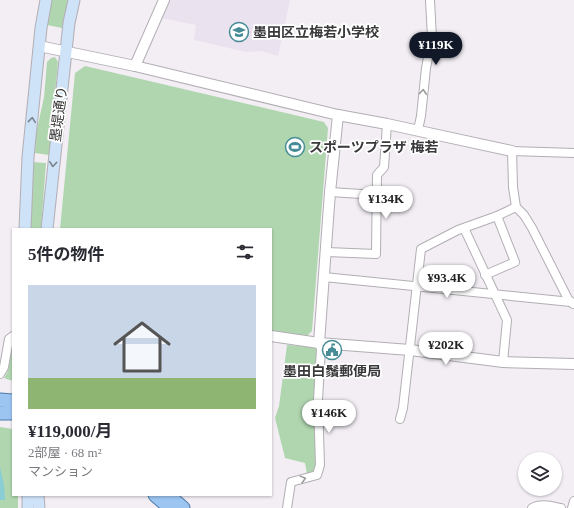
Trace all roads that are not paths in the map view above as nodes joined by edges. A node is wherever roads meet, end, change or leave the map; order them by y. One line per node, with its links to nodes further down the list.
1 (46, 0): 5 (main road, 墨堤通り)
2 (74, 0): 6 (main road, 墨堤通り)
3 (164, 0): 7 (street)
4 (430, 0): 10 (street, one-way to 4)
5 (40, 46): 6 (street); 17 (main road, 墨堤通り, one-way to 5)
6 (66, 51): 7 (street); 18 (main road, 墨堤通り, one-way to 18)
7 (135, 66): 8 (street)
8 (338, 115): 9 (street); 13 (street)
9 (387, 124): 10 (street); 14 (street)
10 (418, 130): 11 (street)
11 (512, 151): 12 (street); 15 (street)
12 (574, 153)
13 (330, 192): 14 (street); 20 (street)
14 (377, 195): 20 (street)
15 (516, 207): 16 (street); 25 (street)
16 (497, 216): 19 (street); 21 (street)
17 (25, 228)
18 (47, 228)
19 (464, 228): 21 (street); 23 (street)
20 (327, 252): 22 (street)
21 (485, 274): 24 (street)
22 (324, 277): 23 (street); 28 (street)
23 (417, 287): 24 (street); 29 (street)
24 (495, 294): 25 (street); 30 (street)
25 (573, 304)
26 (272, 336): 28 (street)
27 (12, 337): 32 (street)
28 (319, 343): 29 (street); 46 (street, one-way to 28)
29 (410, 350): 30 (street); 37 (street)
30 (503, 362): 31 (street)
31 (574, 364)
32 (0, 374)
33 (0, 400): 34 (main road)
34 (12, 401)
35 (0, 413): 36 (main road)
36 (12, 413)
37 (400, 419)
38 (28, 496): 43 (main road)
39 (38, 496): 44 (main road)
40 (159, 496): 41 (main road)
41 (170, 499): 45 (main road)
42 (574, 501): 49 (street)
43 (28, 508)
44 (39, 508)
45 (183, 508)
46 (287, 508)
47 (532, 508): 48 (street)
48 (561, 508)
49 (572, 508)

